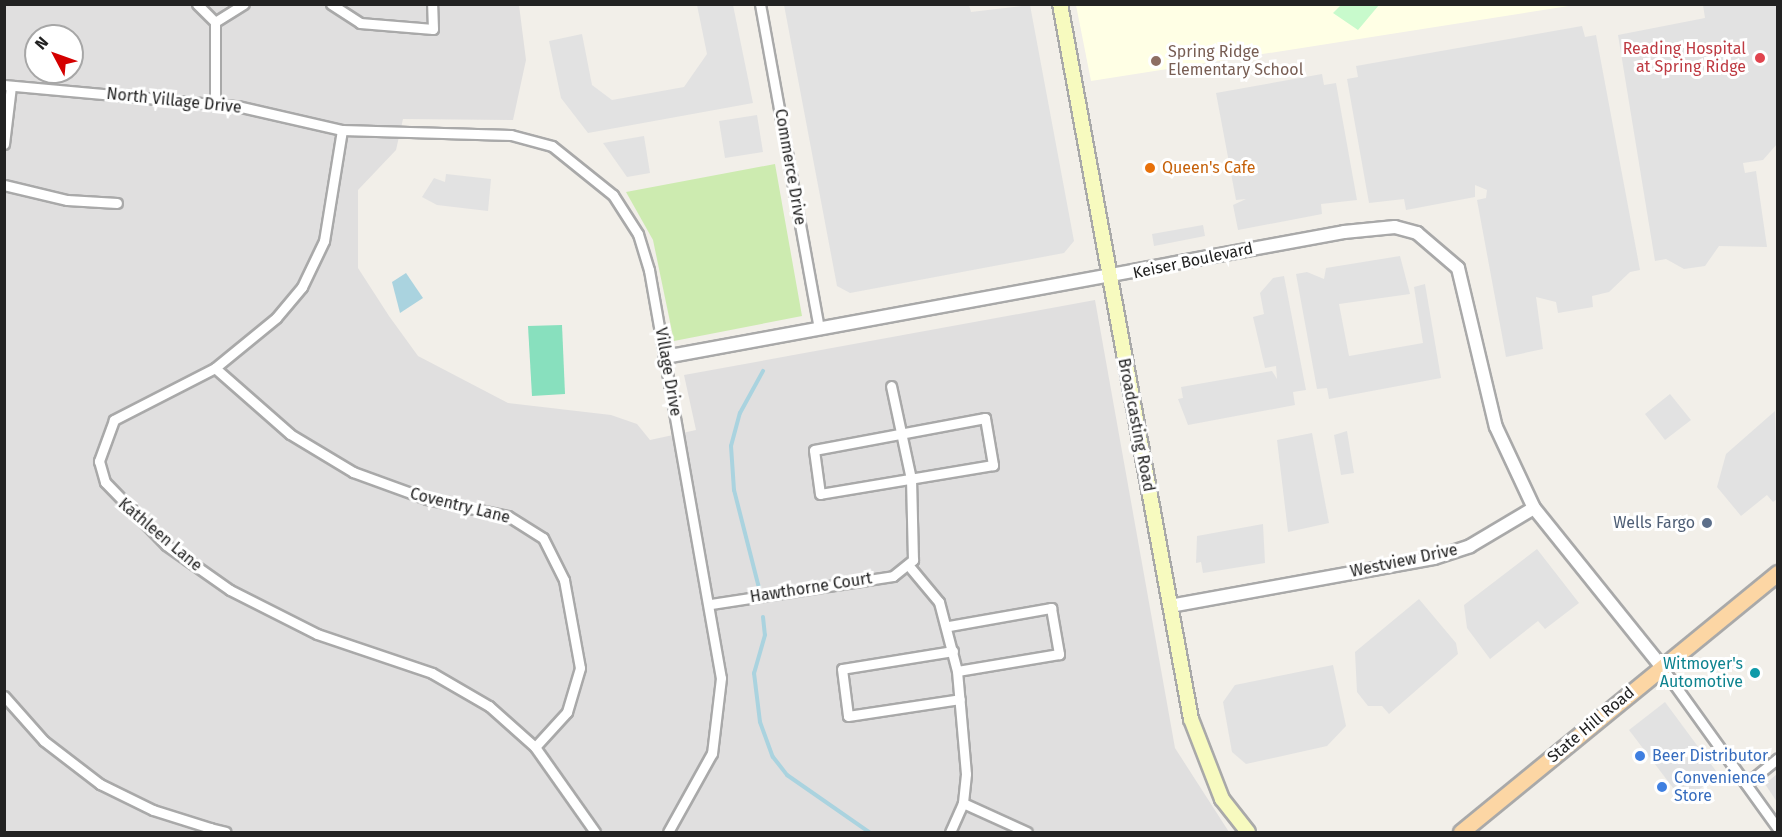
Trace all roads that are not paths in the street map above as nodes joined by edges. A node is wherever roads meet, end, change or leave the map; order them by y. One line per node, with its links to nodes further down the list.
1 (197, 4): 7 (street)
2 (244, 4): 7 (street)
3 (330, 4): 4 (street)
4 (432, 4)
5 (760, 4): 15 (street, Commerce Drive)
6 (1060, 4): 14 (main road, Broadcasting Road)
7 (215, 22): 9 (street)
8 (8, 85): 9 (street, North Village Drive); 11 (street)
9 (215, 104): 10 (street, North Village Drive)
10 (342, 130): 16 (street, Village Drive); 17 (street, Kathleen Lane)
11 (4, 144)
12 (4, 185): 13 (street)
13 (117, 203)
14 (1108, 277): 15 (street, Keiser Boulevard); 21 (street, Keiser Boulevard); 25 (main road, Broadcasting Road)
15 (819, 329): 16 (street, Keiser Boulevard)
16 (665, 357): 24 (street, Village Drive)
17 (215, 368): 32 (street, Coventry Lane); 32 (street, Kathleen Lane)
18 (891, 386): 19 (street)
19 (902, 437): 20 (street); 20 (street); 20 (street)
20 (911, 479): 22 (street)
21 (1534, 508): 25 (street, Westview Drive); 28 (street)
22 (909, 566): 24 (street, Hawthorne Court); 26 (street)
23 (1778, 573): 28 (main road, State Hill Road)
24 (711, 604): 40 (street, Village Drive)
25 (1170, 606): 43 (main road, Broadcasting Road)
26 (949, 626): 27 (street); 29 (street)
27 (953, 651): 29 (street); 31 (street)
28 (1661, 666): 34 (street); 44 (main road, State Hill Road)
29 (957, 670): 31 (street)
30 (4, 696): 37 (street)
31 (960, 699): 35 (street)
32 (535, 747): 39 (street, Kathleen Lane)
33 (1778, 758): 34 (street)
34 (1746, 784): 36 (street)
35 (963, 802): 41 (street); 42 (street)
36 (1778, 829)
37 (209, 830): 38 (street)
38 (226, 832)
39 (595, 832)
40 (668, 832)
41 (950, 832)
42 (1027, 832)
43 (1248, 832)
44 (1461, 832)

